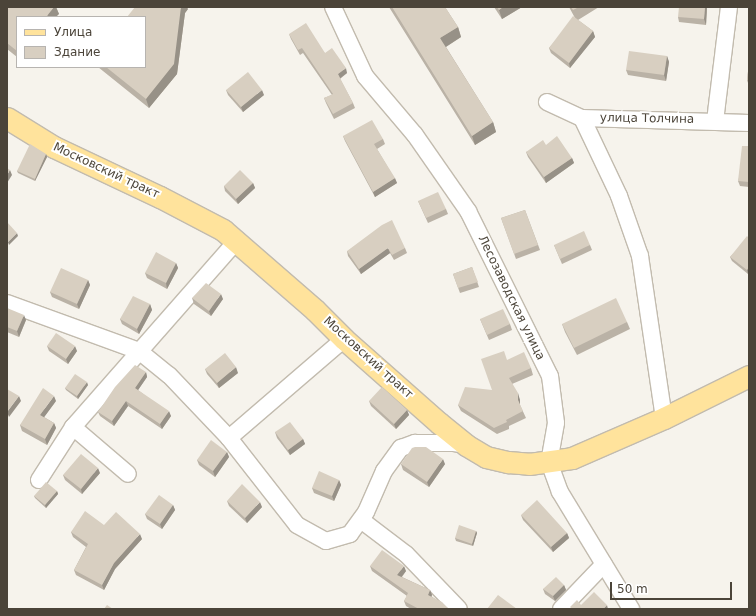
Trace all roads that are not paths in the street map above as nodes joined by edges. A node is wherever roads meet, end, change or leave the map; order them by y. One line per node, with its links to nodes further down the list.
1 (333, 7): 17 (street, Лесозаводская улица)
2 (729, 7): 6 (street)
3 (547, 102): 5 (street, улица Толчина)
4 (7, 118): 8 (main road, Московский тракт)
5 (582, 118): 6 (street, улица Толчина); 13 (street)
6 (715, 121): 7 (street, улица Толчина)
7 (749, 123)
8 (237, 240): 10 (main road, Московский тракт); 11 (street)
9 (7, 303): 11 (street)
10 (344, 338): 15 (street); 16 (main road, Московский тракт)
11 (139, 351): 14 (street); 15 (street)
12 (749, 376): 13 (main road, Московский тракт)
13 (664, 418): 17 (main road, Московский тракт)
14 (73, 427): 18 (street); 19 (street)
15 (229, 438): 20 (street)
16 (466, 445): 17 (main road, Московский тракт); 20 (street)
17 (549, 462): 21 (street)
18 (128, 474)
19 (39, 480)
20 (361, 520): 22 (street)
21 (604, 564): 23 (street); 24 (street)
22 (459, 609)
23 (561, 609)
24 (631, 609)

